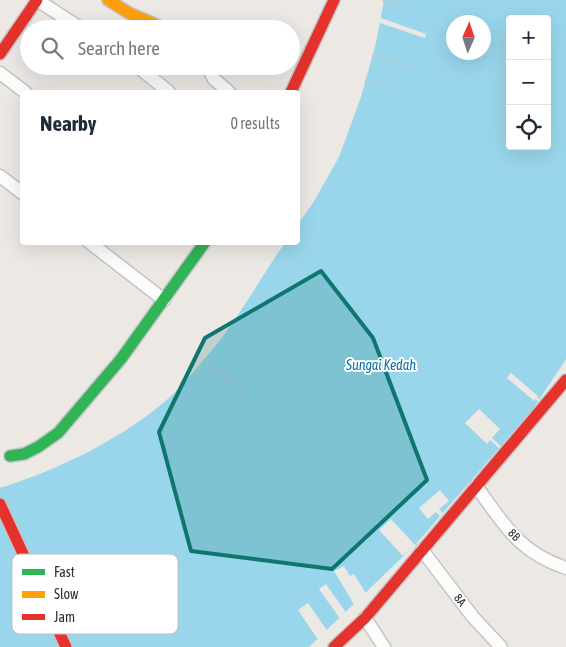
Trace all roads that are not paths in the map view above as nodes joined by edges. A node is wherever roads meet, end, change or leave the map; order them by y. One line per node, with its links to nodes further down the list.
1 (37, 0): 4 (street); 5 (street)
2 (108, 0): 6 (street)
3 (334, 0): 10 (street)
4 (23, 20)
5 (68, 20)
6 (146, 20)
7 (20, 25): 8 (street)
8 (0, 54)
9 (0, 73): 14 (street)
10 (300, 73)
11 (148, 75): 15 (street)
12 (212, 75): 16 (street)
13 (299, 75): 17 (street)
14 (22, 90)
15 (167, 90)
16 (227, 90)
17 (292, 90)
18 (0, 176): 19 (street)
19 (20, 191)
20 (93, 245): 22 (street)
21 (204, 245): 22 (street)
22 (164, 300): 24 (street)
23 (565, 385): 25 (street)
24 (10, 456)
25 (476, 486): 27 (street); 29 (street, 8B)
26 (0, 504): 28 (street)
27 (422, 550): 30 (street); 35 (street, 8A)
28 (23, 554)
29 (566, 568)
30 (365, 618): 33 (street); 34 (street)
31 (60, 634): 32 (street)
32 (66, 647)
33 (334, 647)
34 (384, 647)
35 (502, 647)

